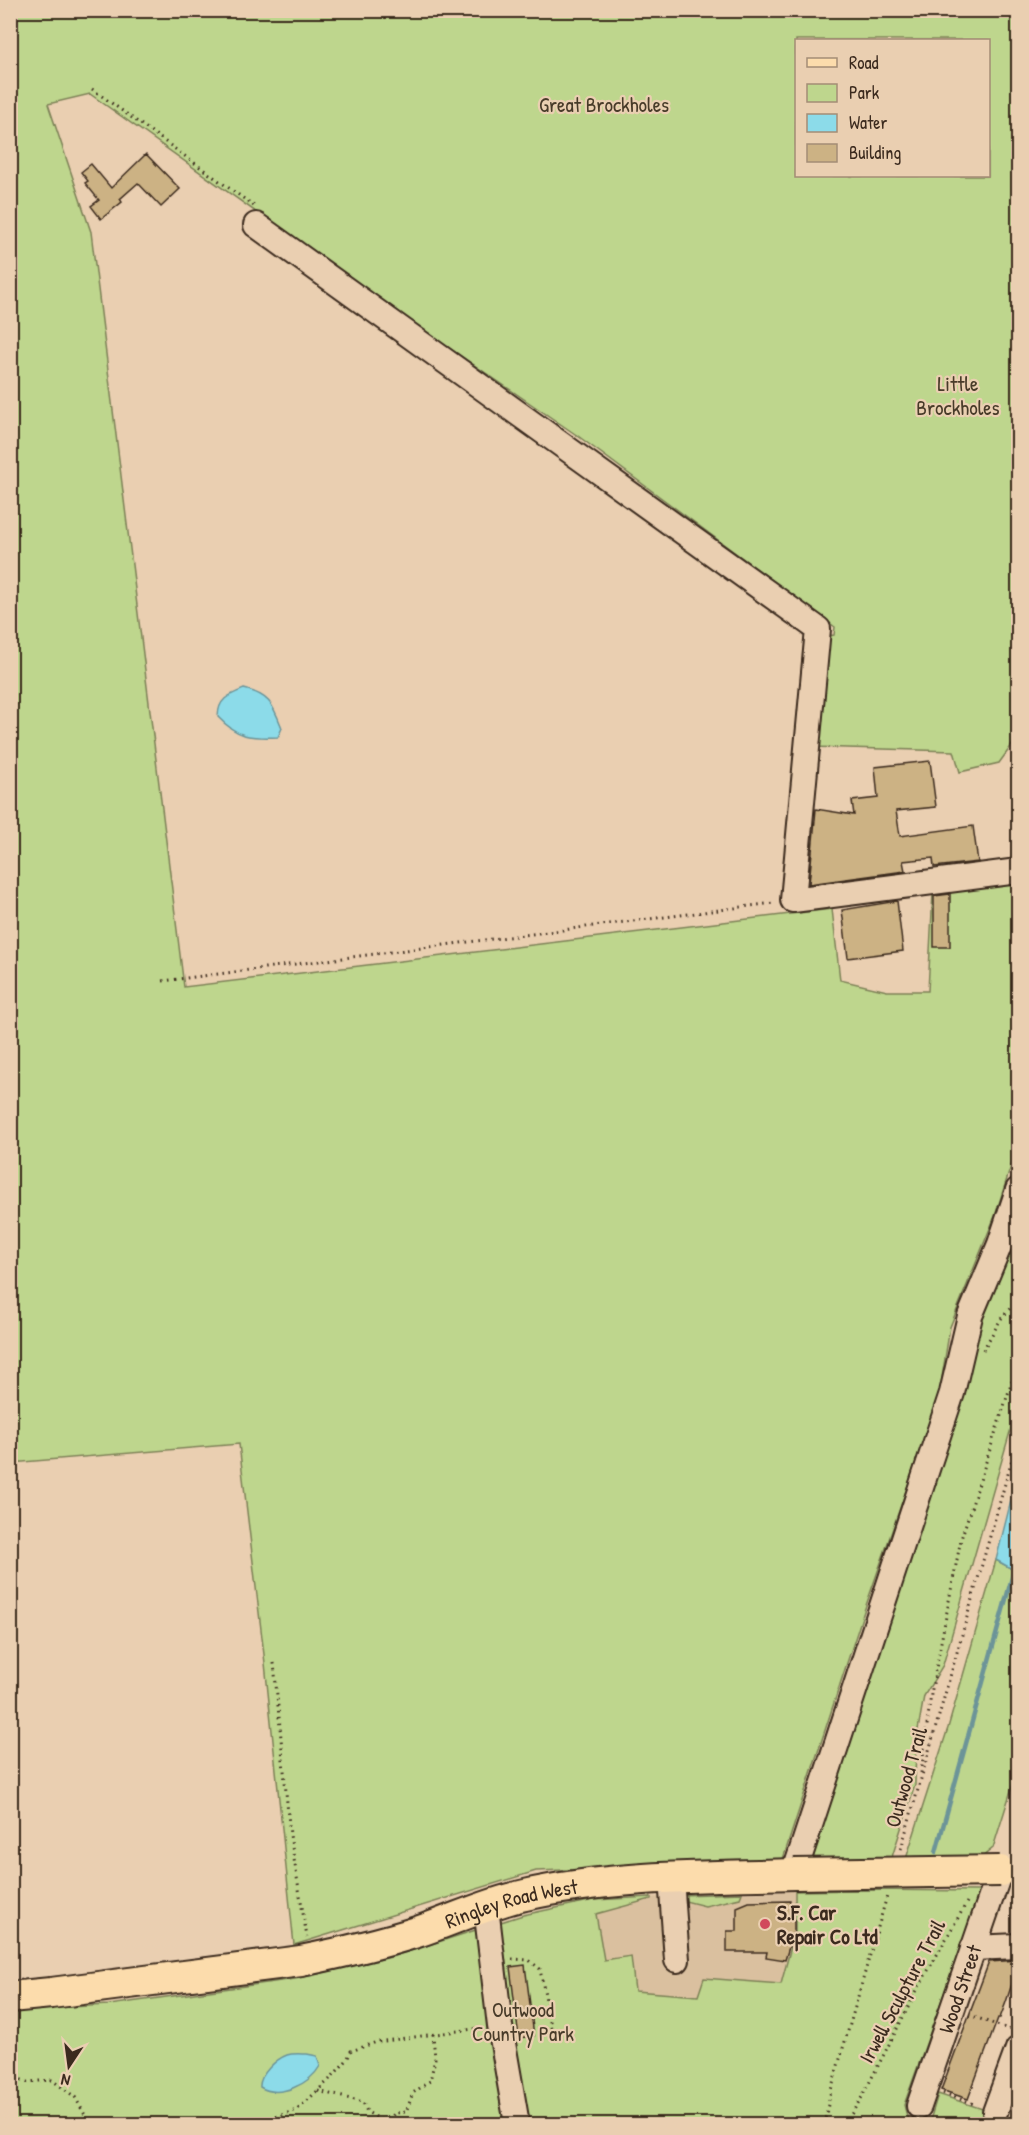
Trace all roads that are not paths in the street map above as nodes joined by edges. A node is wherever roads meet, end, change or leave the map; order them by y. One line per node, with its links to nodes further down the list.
1 (256, 225): 2 (street)
2 (1018, 871)
3 (1018, 1190): 5 (street)
4 (1001, 1870): 5 (main road, Ringley Road West, bridge); 9 (street, Wood Street)
5 (794, 1874): 6 (main road, Ringley Road West)
6 (671, 1878): 7 (main road, Ringley Road West); 10 (street)
7 (486, 1907): 11 (main road, Ringley Road West); 15 (street)
8 (1018, 1946): 9 (street)
9 (973, 1948): 13 (street, Wood Street)
10 (677, 1960)
11 (10, 1997)
12 (1018, 2049): 14 (street)
13 (922, 2096)
14 (995, 2112)
15 (518, 2124)

